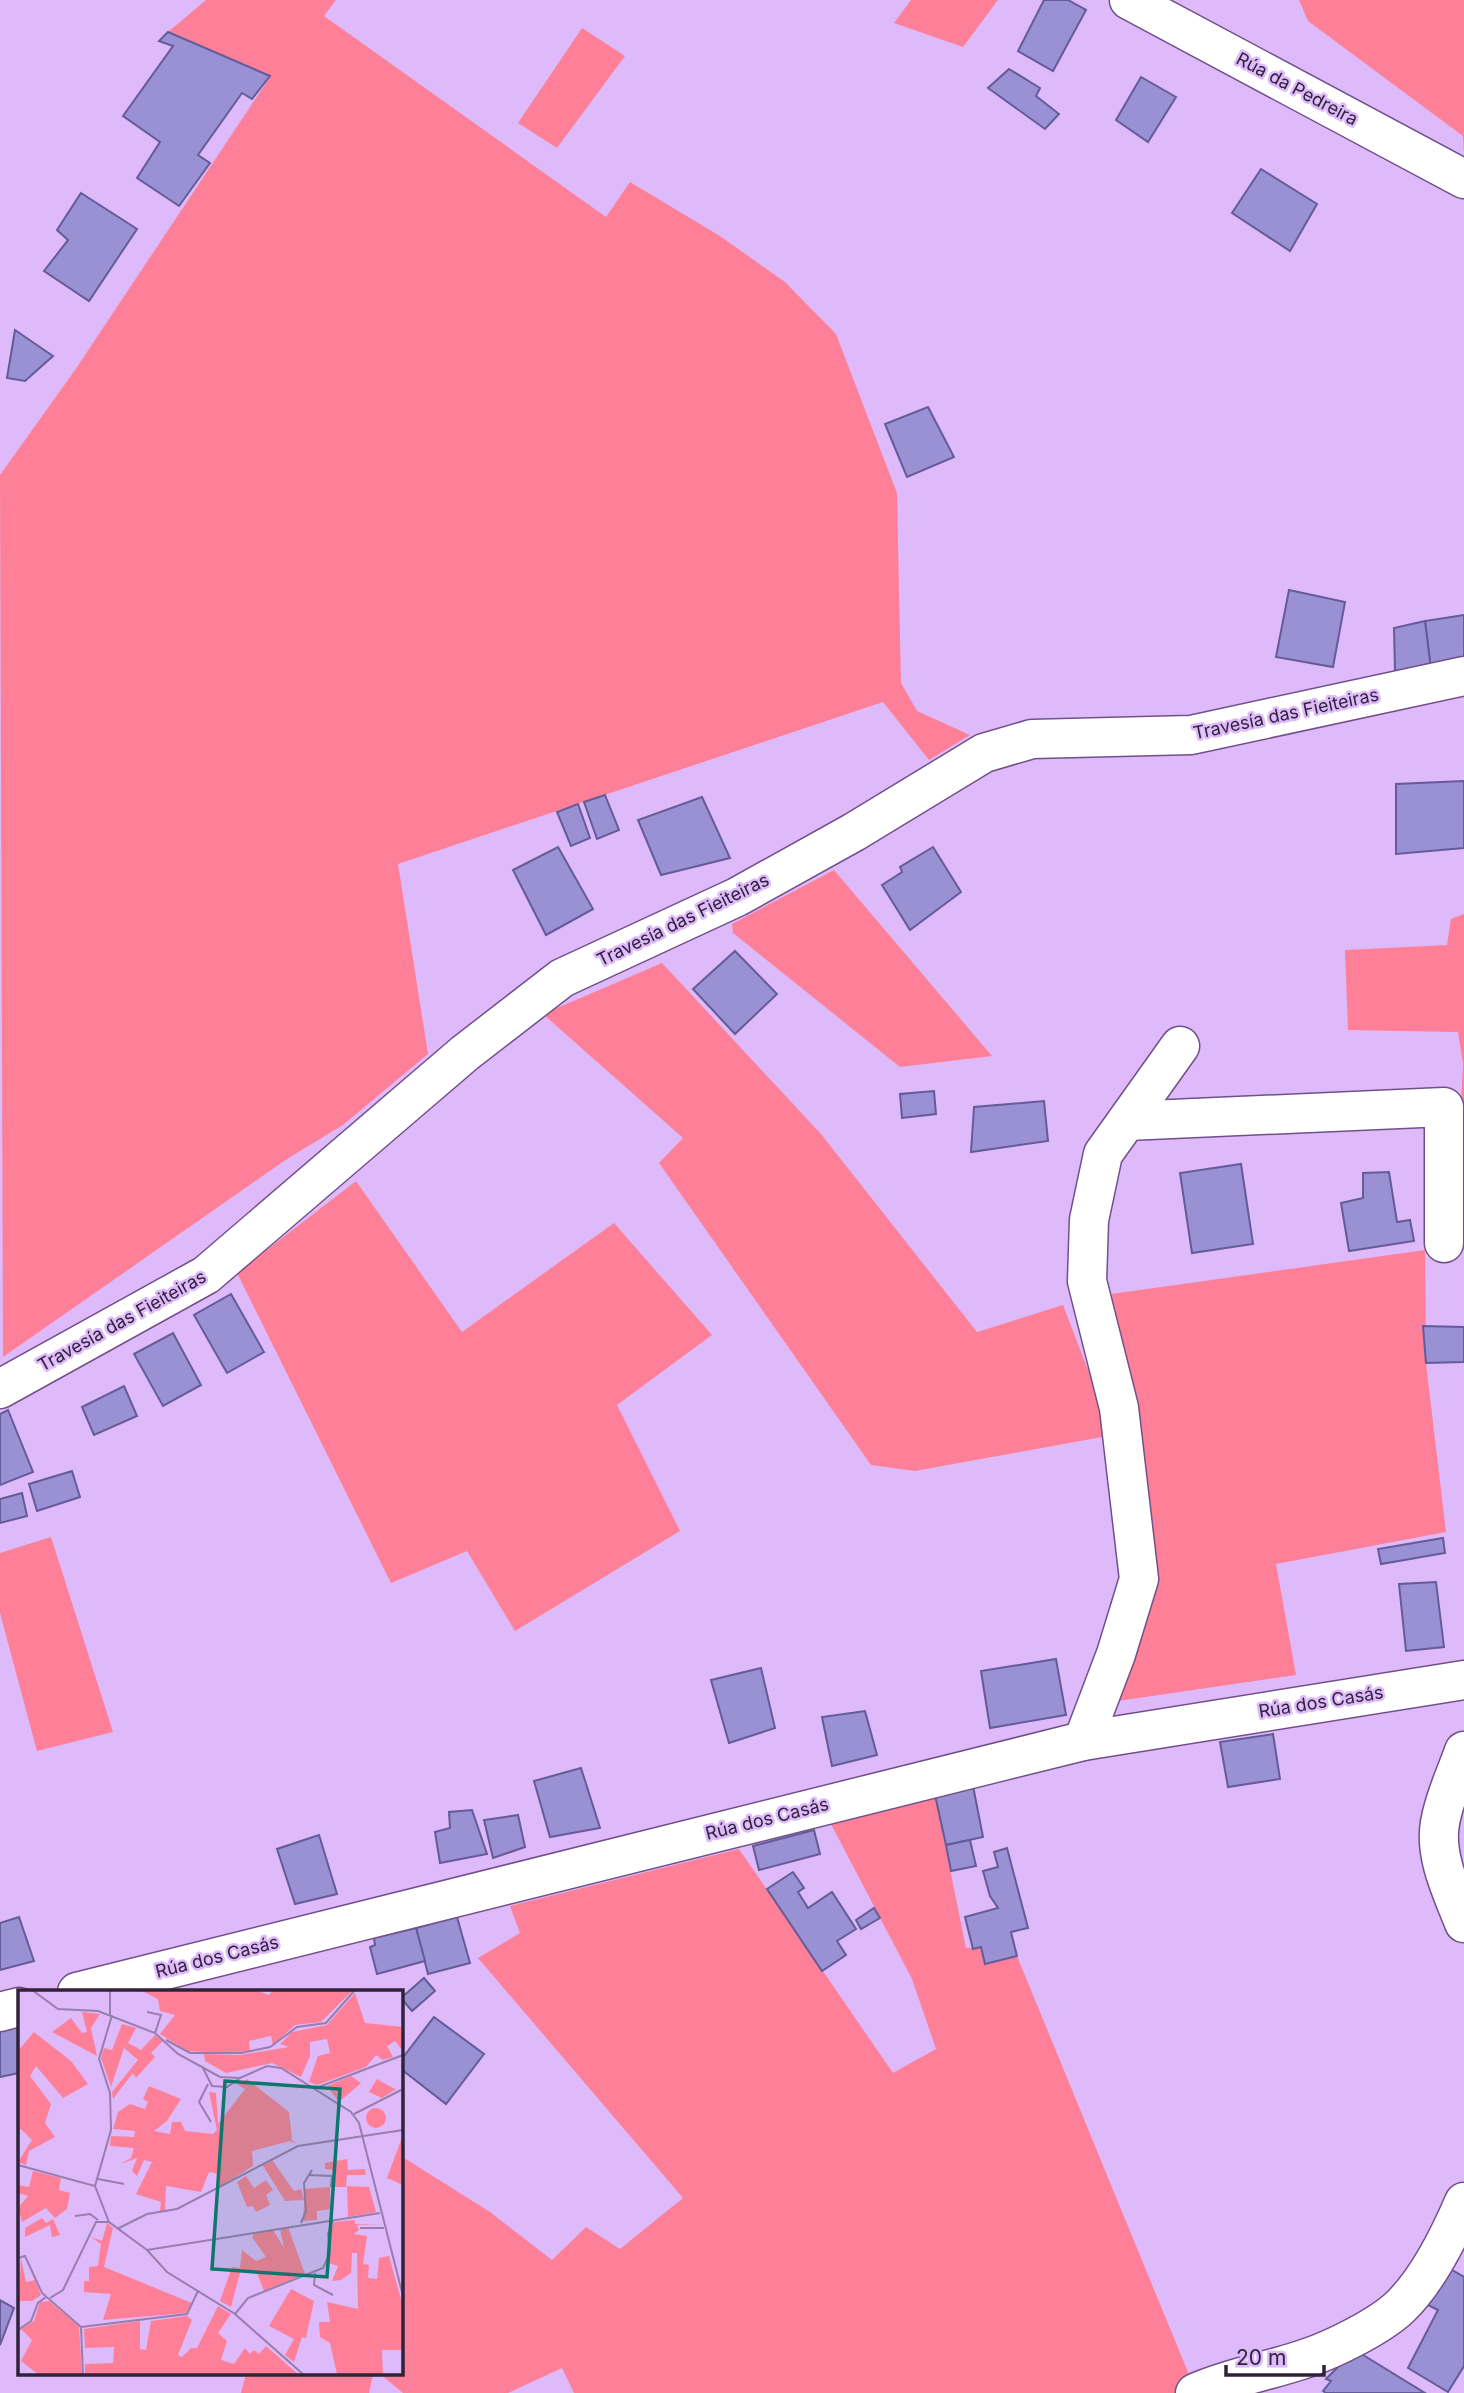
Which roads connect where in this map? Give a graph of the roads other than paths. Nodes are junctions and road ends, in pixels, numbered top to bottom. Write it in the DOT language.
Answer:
graph roads {
  1 [pos="1147,3"];
  2 [pos="1464,179"];
  3 [pos="1464,676"];
  4 [pos="1180,1046"];
  5 [pos="1127,1121"];
  6 [pos="1444,1243"];
  7 [pos="0,1389"];
  8 [pos="1464,1680"];
  9 [pos="1083,1741"];
  10 [pos="1464,1751"];
  11 [pos="1464,1923"];
  12 [pos="85,1990"];
  13 [pos="18,2007"];
  14 [pos="0,2012"];
  15 [pos="1464,2202"];
  16 [pos="1195,2393"];
  1 -- 2 [label="street, Rúa da Pedreira"];
  3 -- 7 [label="street, Travesía das Fieiteiras"];
  4 -- 5 [label="street"];
  5 -- 6 [label="street"];
  5 -- 9 [label="street"];
  8 -- 9 [label="street, Rúa dos Casás"];
  9 -- 12 [label="street, Rúa dos Casás"];
  10 -- 11 [label="street"];
  13 -- 14 [label="street"];
  15 -- 16 [label="street"];
}
